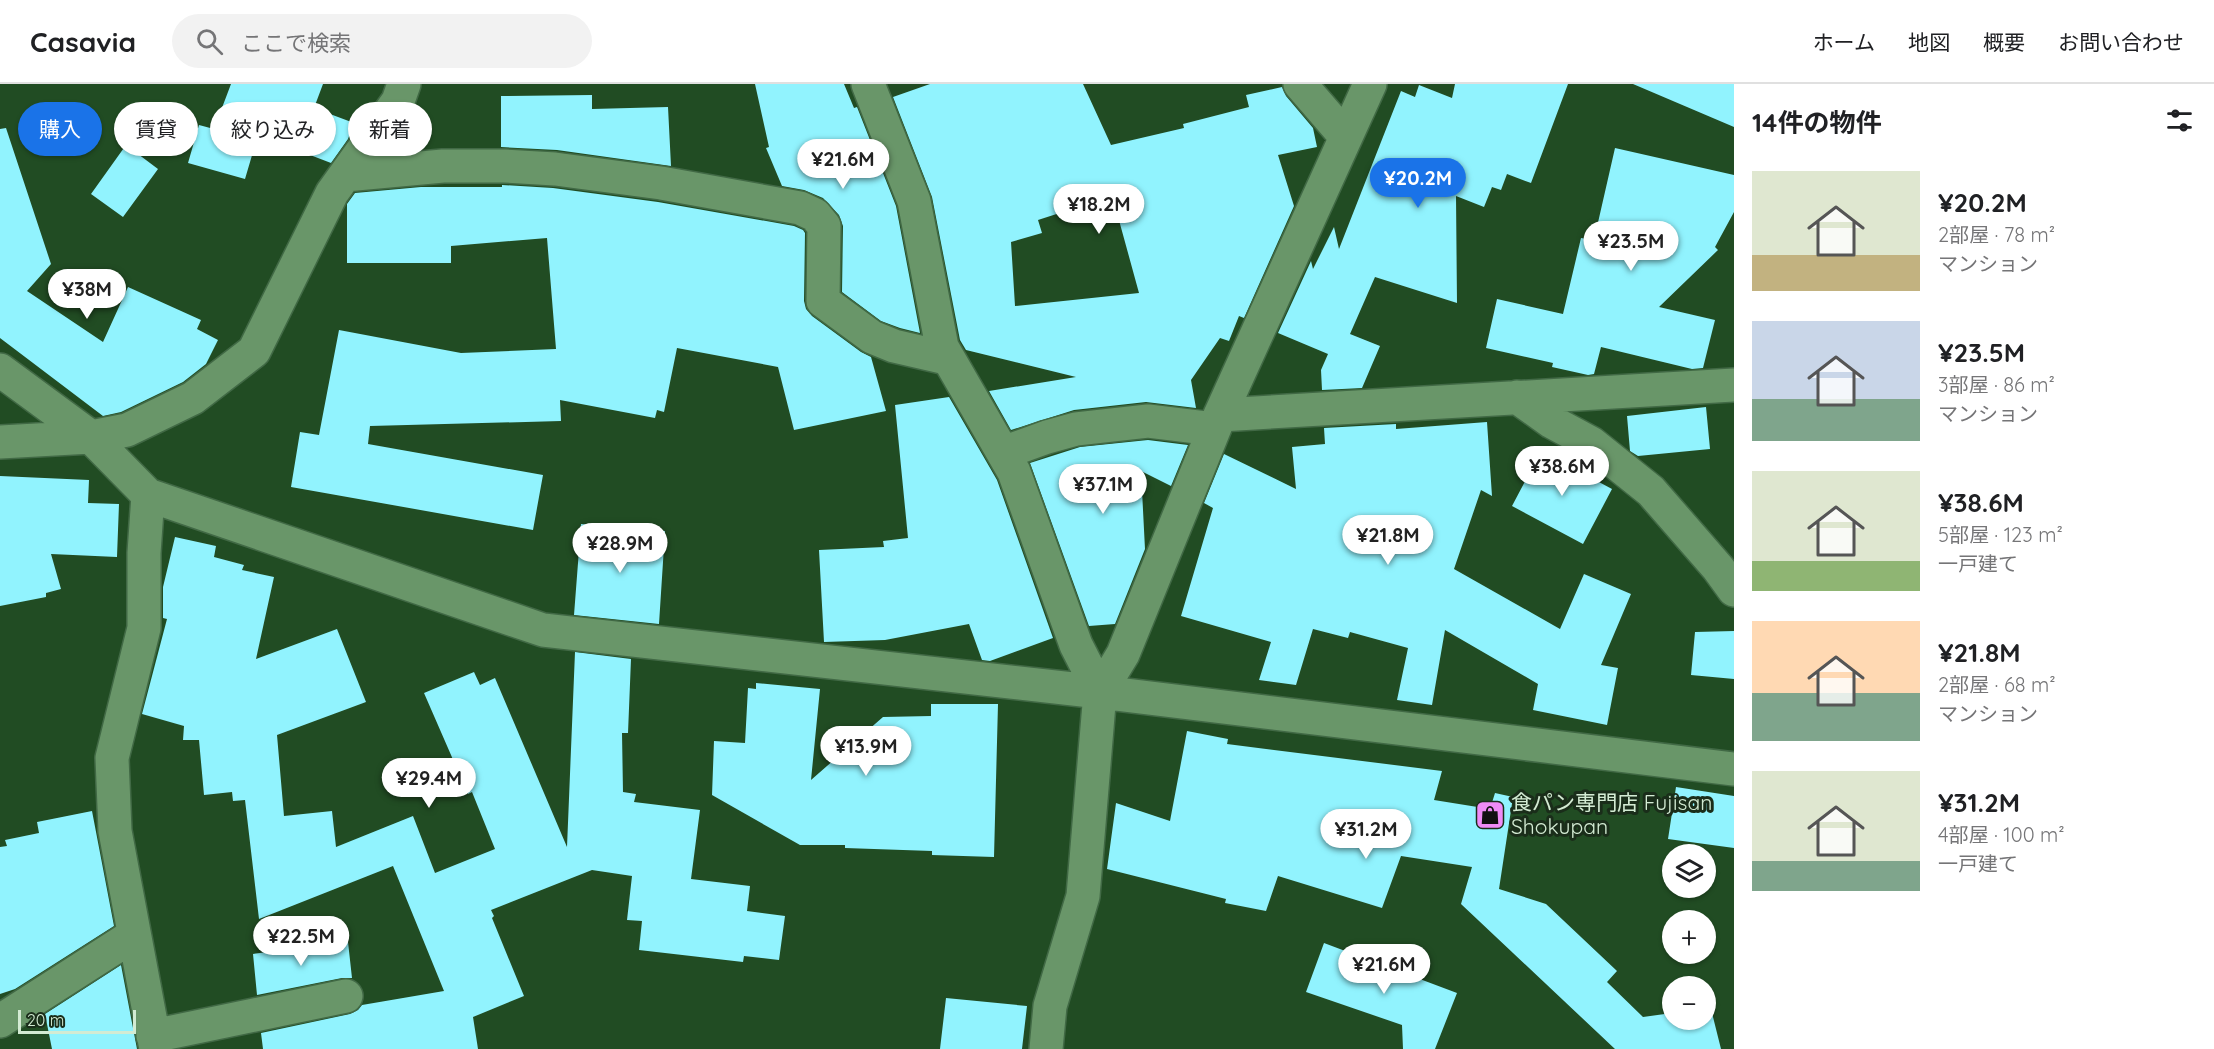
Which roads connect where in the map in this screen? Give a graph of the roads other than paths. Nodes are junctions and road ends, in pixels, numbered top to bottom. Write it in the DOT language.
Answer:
graph roads {
  1 [pos="404,84"];
  2 [pos="868,84"];
  3 [pos="1300,84"];
  4 [pos="1370,84"];
  5 [pos="1345,136"];
  6 [pos="345,175"];
  7 [pos="946,358"];
  8 [pos="0,370"];
  9 [pos="1734,385"];
  10 [pos="1517,398"];
  11 [pos="1217,422"];
  12 [pos="91,437"];
  13 [pos="0,442"];
  14 [pos="1003,453"];
  15 [pos="148,495"];
  16 [pos="1734,590"];
  17 [pos="1100,692"];
  18 [pos="1734,769"];
  19 [pos="134,935"];
  20 [pos="346,996"];
  21 [pos="0,1021"];
  22 [pos="155,1042"];
  23 [pos="1047,1049"];
  1 -- 6 [label="street"];
  2 -- 7 [label="street"];
  3 -- 5 [label="street"];
  4 -- 5 [label="street"];
  5 -- 11 [label="street"];
  6 -- 7 [label="street"];
  6 -- 12 [label="street"];
  7 -- 14 [label="street"];
  8 -- 12 [label="street"];
  9 -- 10 [label="street"];
  10 -- 11 [label="street"];
  10 -- 16 [label="street"];
  11 -- 14 [label="street"];
  11 -- 17 [label="street"];
  12 -- 13 [label="street"];
  12 -- 15 [label="street"];
  14 -- 17 [label="street"];
  15 -- 17 [label="street"];
  15 -- 19 [label="street"];
  17 -- 18 [label="street"];
  17 -- 23 [label="street"];
  19 -- 21 [label="street"];
  19 -- 22 [label="street"];
  20 -- 22 [label="street"];
}
